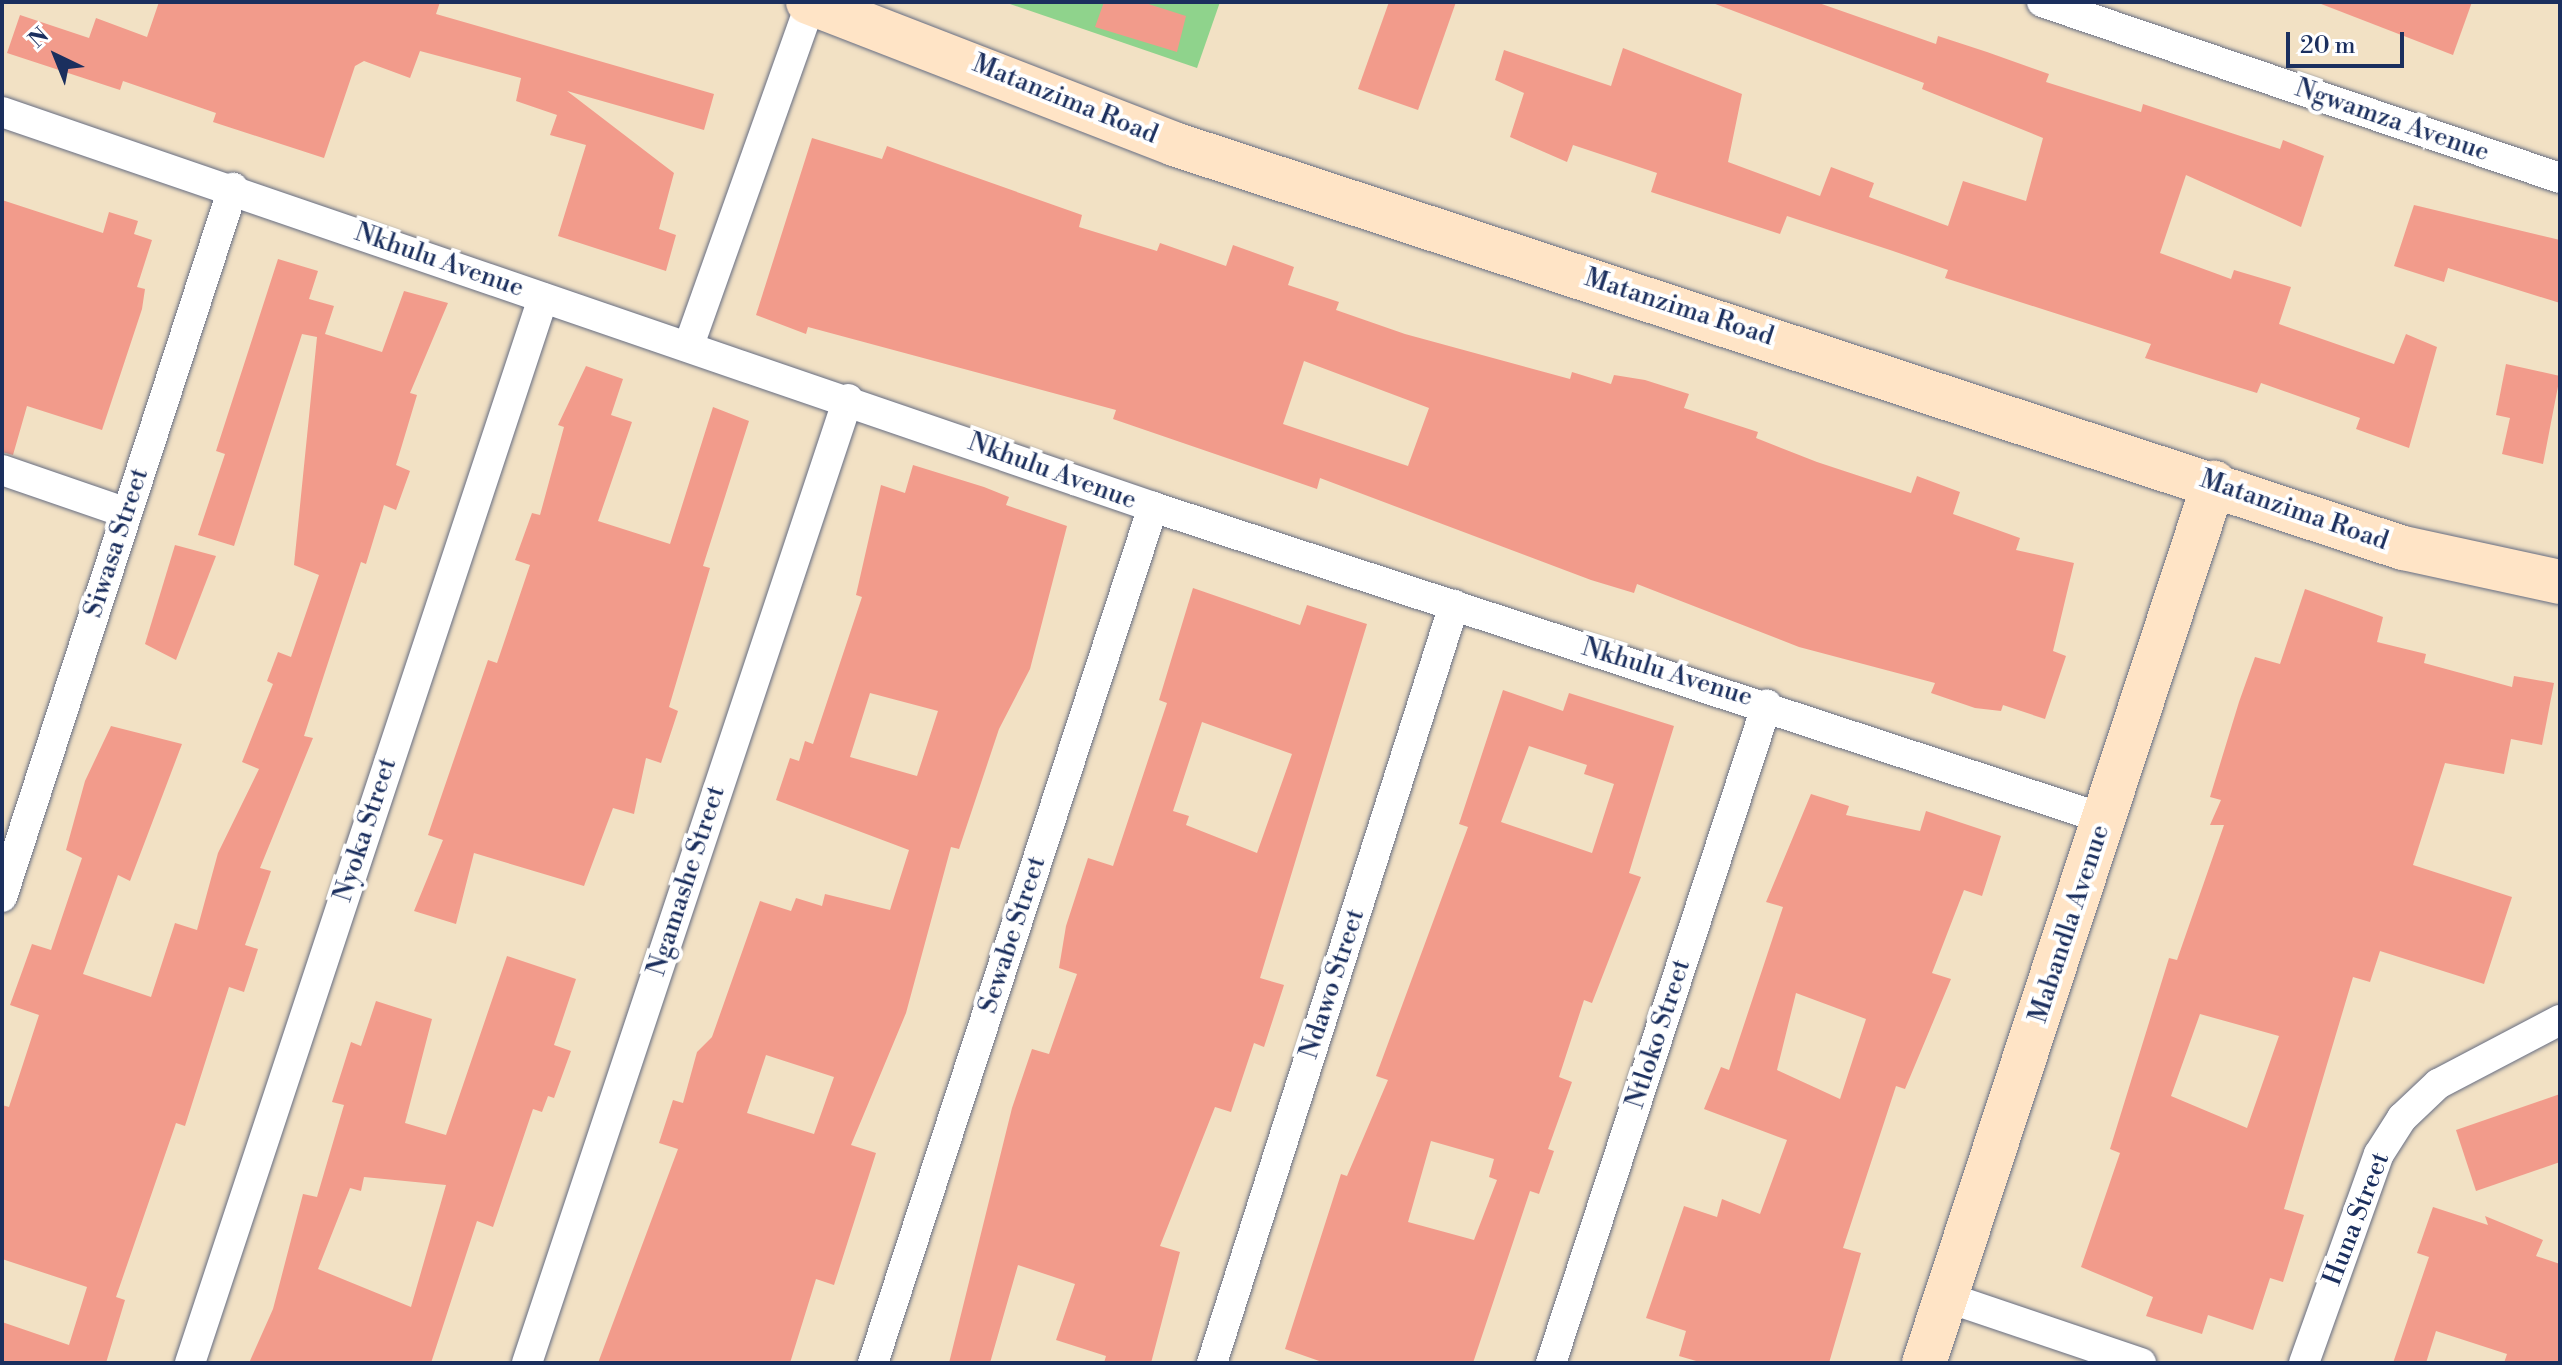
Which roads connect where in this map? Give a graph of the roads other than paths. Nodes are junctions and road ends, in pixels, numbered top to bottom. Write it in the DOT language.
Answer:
graph roads {
  1 [pos="2042,2"];
  2 [pos="810,3"];
  3 [pos="2,112"];
  4 [pos="2560,178"];
  5 [pos="233,188"];
  6 [pos="543,298"];
  7 [pos="689,345"];
  8 [pos="848,399"];
  9 [pos="2,470"];
  10 [pos="2214,483"];
  11 [pos="1153,507"];
  12 [pos="127,513"];
  13 [pos="2560,582"];
  14 [pos="1454,605"];
  15 [pos="1767,704"];
  16 [pos="16,812"];
  17 [pos="2105,819"];
  18 [pos="2,897"];
  19 [pos="2560,1020"];
  20 [pos="1946,1297"];
  21 [pos="190,1363"];
  22 [pos="527,1363"];
  23 [pos="873,1363"];
  24 [pos="1212,1363"];
  25 [pos="1551,1363"];
  26 [pos="1924,1363"];
  27 [pos="2141,1363"];
  28 [pos="2304,1363"];
  1 -- 4 [label="street, Ngwamza Avenue"];
  2 -- 7 [label="street"];
  2 -- 10 [label="street, Matanzima Road"];
  3 -- 5 [label="street, Nkhulu Avenue"];
  5 -- 6 [label="street, Nkhulu Avenue"];
  5 -- 12 [label="street, Siwasa Street"];
  6 -- 7 [label="street, Nkhulu Avenue"];
  6 -- 21 [label="street, Nyoka Street"];
  7 -- 8 [label="street, Nkhulu Avenue"];
  8 -- 11 [label="street, Nkhulu Avenue"];
  8 -- 22 [label="street, Ngamashe Street"];
  9 -- 12 [label="street"];
  10 -- 13 [label="street, Matanzima Road"];
  10 -- 17 [label="street, Mabandla Avenue"];
  11 -- 14 [label="street, Nkhulu Avenue"];
  11 -- 23 [label="street, Sewabe Street"];
  12 -- 16 [label="street, Siwasa Street"];
  14 -- 15 [label="street, Nkhulu Avenue"];
  14 -- 24 [label="street, Ndawo Street"];
  15 -- 17 [label="street, Nkhulu Avenue"];
  15 -- 25 [label="street, Ntloko Street"];
  16 -- 18 [label="street, Siwasa Street"];
  17 -- 20 [label="street, Mabandla Avenue"];
  19 -- 28 [label="street, Huna Street"];
  20 -- 26 [label="street, Mabandla Avenue"];
  20 -- 27 [label="street"];
}
